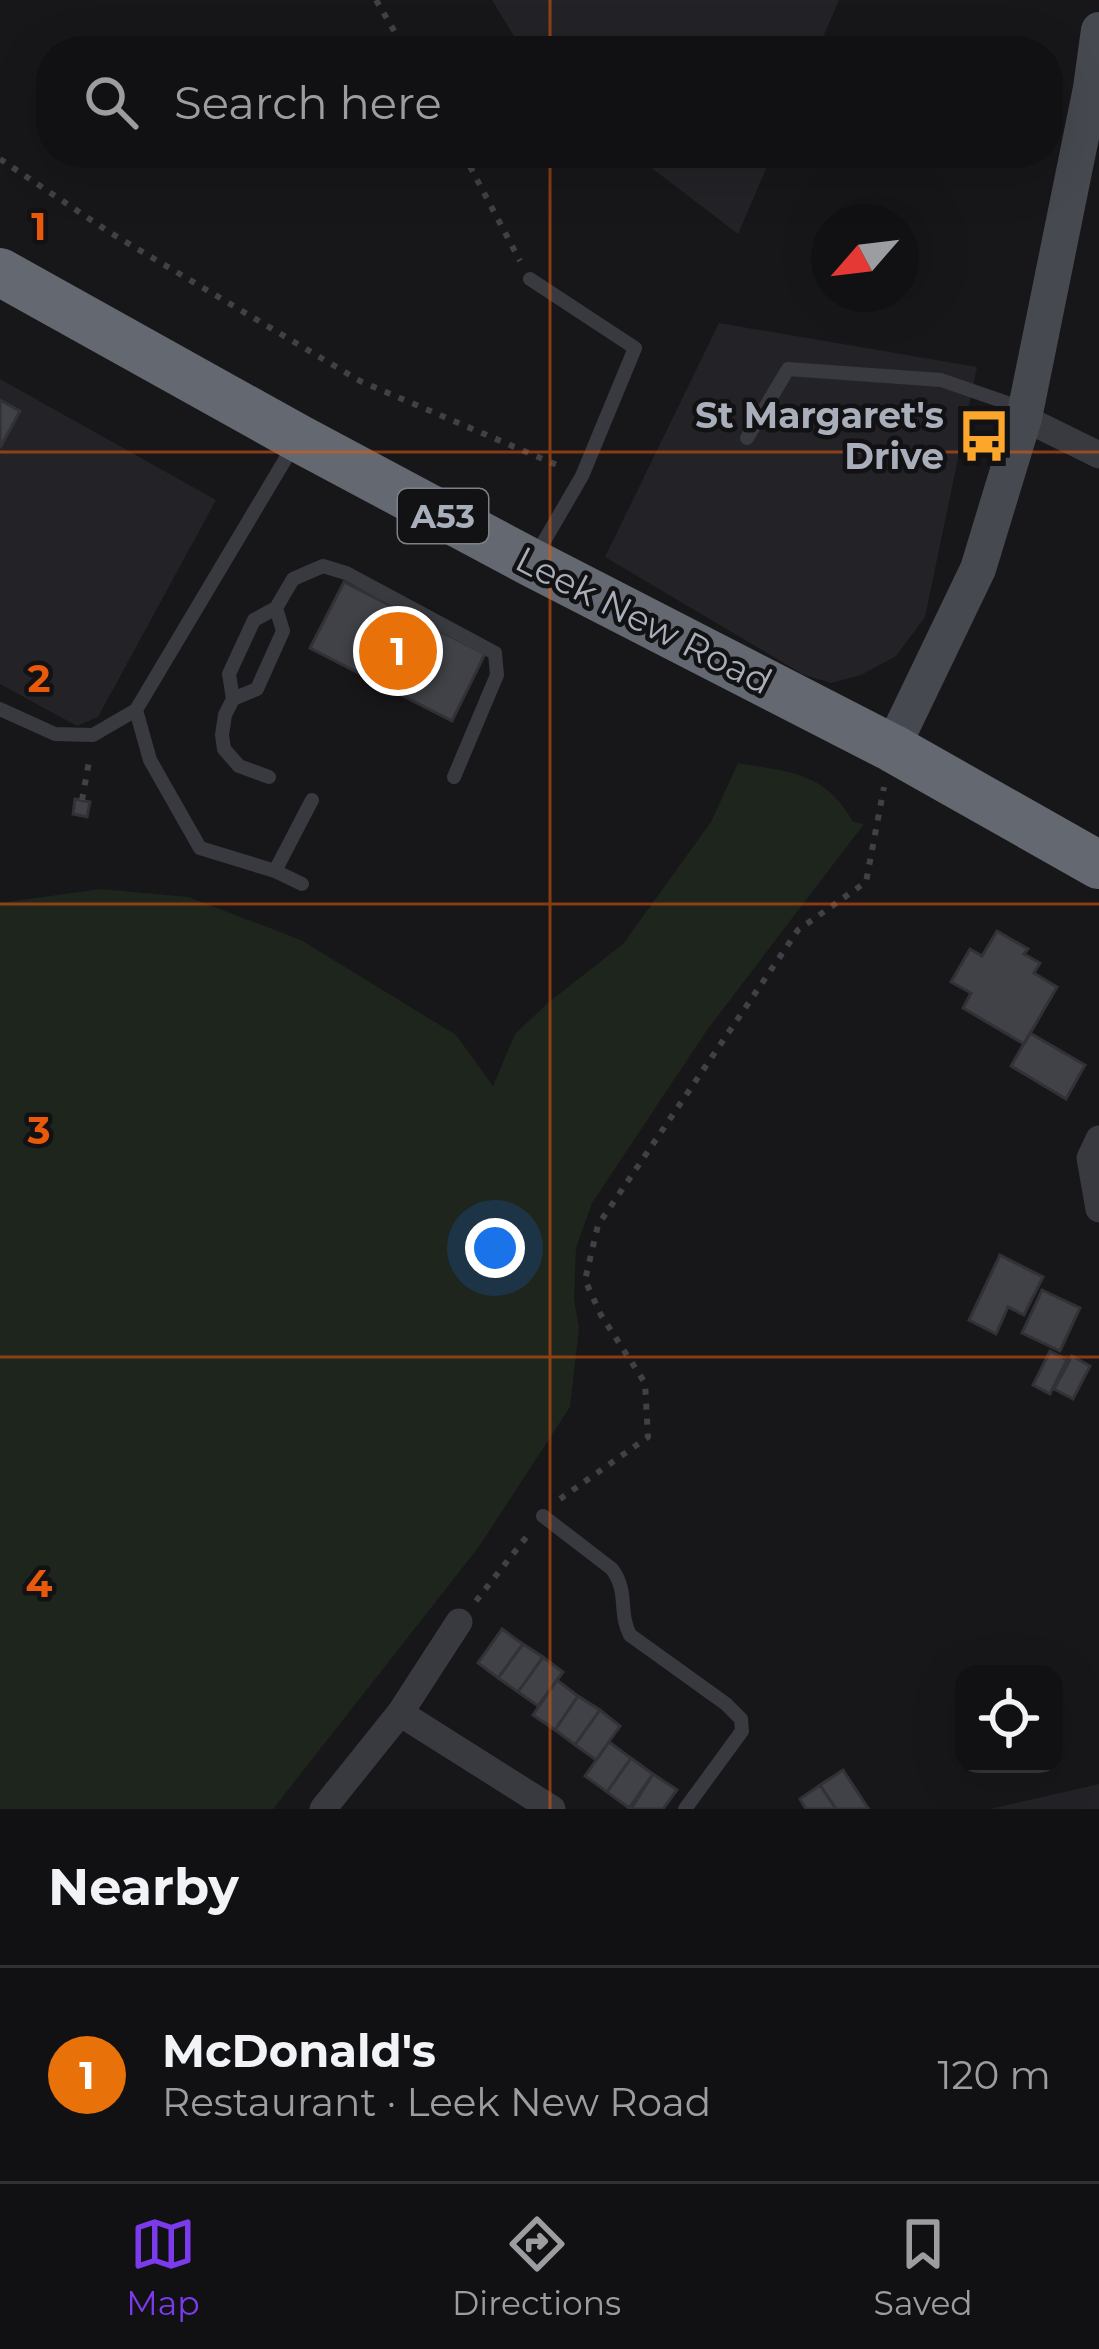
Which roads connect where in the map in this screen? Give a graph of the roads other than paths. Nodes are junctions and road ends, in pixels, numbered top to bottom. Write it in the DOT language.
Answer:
graph roads {
  1 [pos="1099,30"];
  2 [pos="0,272"];
  3 [pos="530,279"];
  4 [pos="1024,413"];
  5 [pos="298,438"];
  6 [pos="747,438"];
  7 [pos="1099,454"];
  8 [pos="532,563"];
  9 [pos="276,608"];
  10 [pos="233,699"];
  11 [pos="0,710"];
  12 [pos="136,710"];
  13 [pos="892,748"];
  14 [pos="269,777"];
  15 [pos="454,777"];
  16 [pos="312,800"];
  17 [pos="1099,865"];
  18 [pos="275,871"];
  19 [pos="302,884"];
  20 [pos="1099,1139"];
  21 [pos="1099,1209"];
  22 [pos="543,1516"];
  23 [pos="459,1622"];
  24 [pos="400,1713"];
  25 [pos="323,1809"];
  26 [pos="552,1809"];
  27 [pos="686,1809"];
  1 -- 4 [label="street"];
  2 -- 5 [label="highway, Leek New Road / A53"];
  3 -- 8 [label="lane"];
  4 -- 6 [label="lane"];
  4 -- 7 [label="street"];
  4 -- 13 [label="street"];
  5 -- 8 [label="highway, Leek New Road / A53"];
  5 -- 12 [label="lane"];
  8 -- 13 [label="highway, Leek New Road / A53"];
  9 -- 10 [label="lane"];
  9 -- 10 [label="lane"];
  9 -- 15 [label="lane"];
  10 -- 14 [label="lane"];
  11 -- 12 [label="lane"];
  12 -- 18 [label="lane"];
  13 -- 17 [label="highway, Leek New Road / A53"];
  16 -- 18 [label="lane"];
  18 -- 19 [label="lane"];
  20 -- 21 [label="street"];
  22 -- 27 [label="lane"];
  23 -- 24 [label="street"];
  24 -- 25 [label="street"];
  24 -- 26 [label="street"];
}
